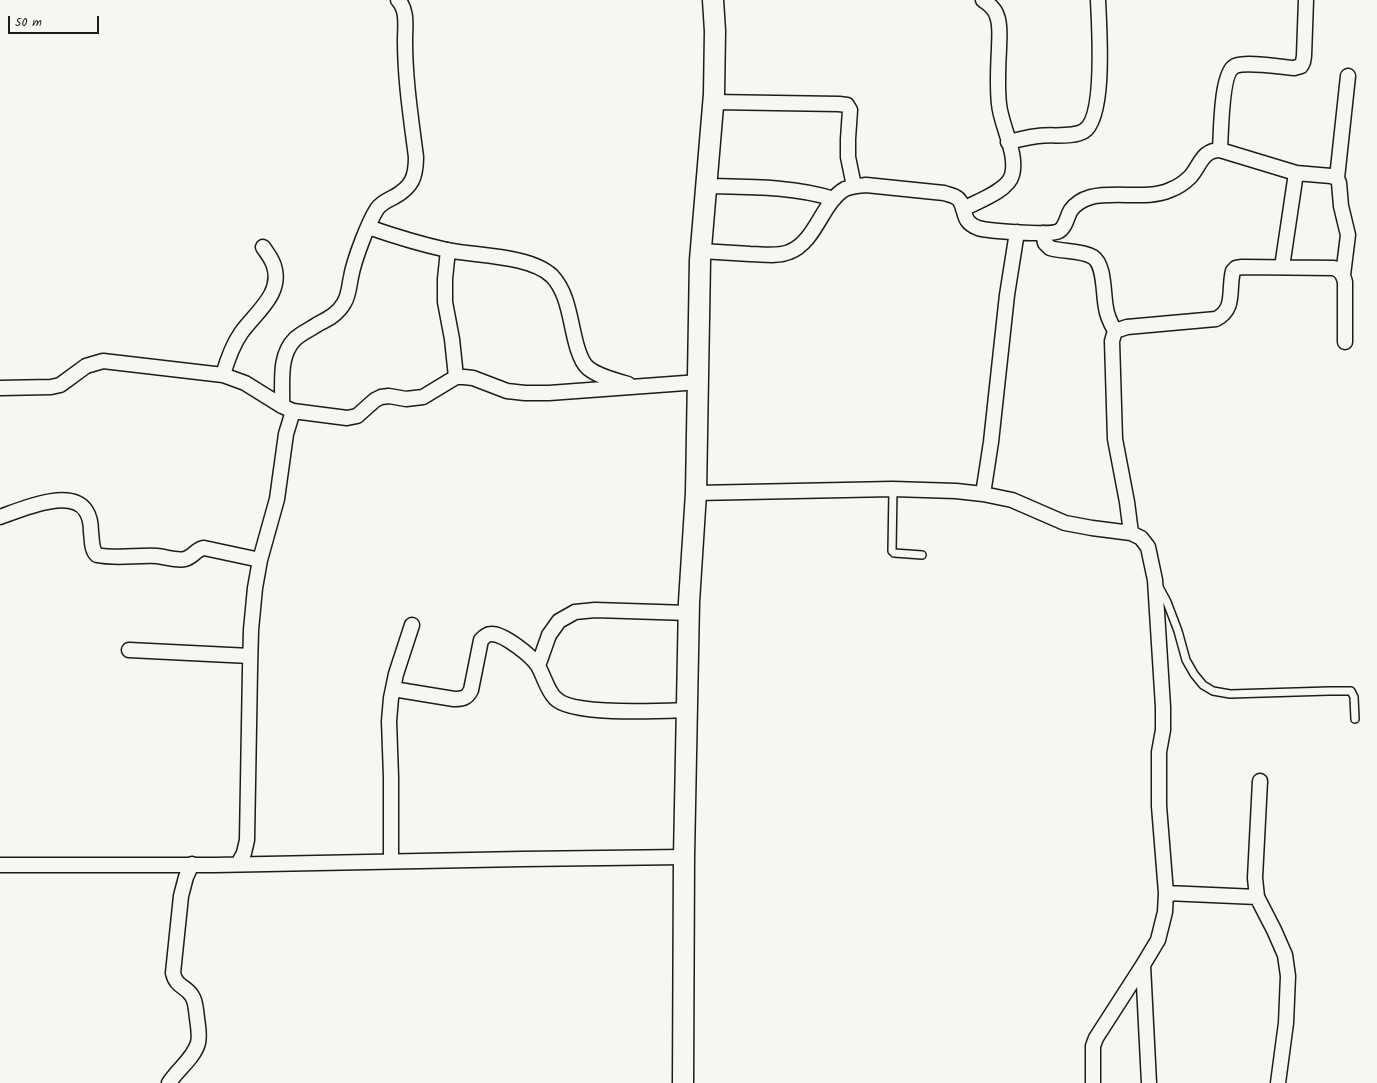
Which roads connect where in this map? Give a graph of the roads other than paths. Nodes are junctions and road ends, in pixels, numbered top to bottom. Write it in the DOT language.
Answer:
graph roads {
  1 [pos="398,0"];
  2 [pos="983,0"];
  3 [pos="1098,0"];
  4 [pos="1306,0"];
  5 [pos="713,1"];
  6 [pos="1348,76"];
  7 [pos="713,102"];
  8 [pos="1008,142"];
  9 [pos="1220,150"];
  10 [pos="1296,173"];
  11 [pos="1337,178"];
  12 [pos="706,186"];
  13 [pos="854,186"];
  14 [pos="834,198"];
  15 [pos="963,209"];
  16 [pos="368,227"];
  17 [pos="1017,232"];
  18 [pos="1043,233"];
  19 [pos="264,247"];
  20 [pos="448,250"];
  21 [pos="701,251"];
  22 [pos="1282,266"];
  23 [pos="1343,275"];
  24 [pos="1115,331"];
  25 [pos="1346,342"];
  26 [pos="222,376"];
  27 [pos="456,377"];
  28 [pos="699,382"];
  29 [pos="636,387"];
  30 [pos="0,388"];
  31 [pos="288,408"];
  32 [pos="893,489"];
  33 [pos="696,493"];
  34 [pos="983,494"];
  35 [pos="0,517"];
  36 [pos="1131,533"];
  37 [pos="922,555"];
  38 [pos="260,560"];
  39 [pos="1155,580"];
  40 [pos="689,613"];
  41 [pos="412,624"];
  42 [pos="129,650"];
  43 [pos="250,656"];
  44 [pos="538,666"];
  45 [pos="393,689"];
  46 [pos="687,710"];
  47 [pos="1355,719"];
  48 [pos="1260,781"];
  49 [pos="684,857"];
  50 [pos="391,861"];
  51 [pos="192,864"];
  52 [pos="238,864"];
  53 [pos="0,865"];
  54 [pos="1166,893"];
  55 [pos="1257,897"];
  56 [pos="1143,965"];
  57 [pos="169,1083"];
  58 [pos="683,1083"];
  59 [pos="1093,1083"];
  60 [pos="1149,1083"];
  61 [pos="1278,1083"];
  1 -- 16 [label="street"];
  2 -- 8 [label="street"];
  3 -- 8 [label="street"];
  4 -- 9 [label="street"];
  5 -- 7 [label="street"];
  6 -- 11 [label="street"];
  7 -- 12 [label="street"];
  7 -- 13 [label="street"];
  8 -- 15 [label="street"];
  9 -- 10 [label="street"];
  9 -- 18 [label="street"];
  10 -- 11 [label="street"];
  10 -- 22 [label="street"];
  11 -- 23 [label="street"];
  12 -- 14 [label="street"];
  12 -- 21 [label="street"];
  13 -- 14 [label="street"];
  13 -- 15 [label="street"];
  14 -- 21 [label="street"];
  15 -- 17 [label="street"];
  16 -- 20 [label="street"];
  16 -- 31 [label="street"];
  17 -- 18 [label="street"];
  17 -- 34 [label="street"];
  18 -- 24 [label="street"];
  19 -- 26 [label="street"];
  20 -- 27 [label="street"];
  20 -- 29 [label="street"];
  21 -- 28 [label="street"];
  22 -- 23 [label="street"];
  22 -- 24 [label="street"];
  23 -- 25 [label="street"];
  24 -- 36 [label="street"];
  26 -- 30 [label="street"];
  26 -- 31 [label="street"];
  27 -- 29 [label="street"];
  27 -- 31 [label="street"];
  28 -- 29 [label="street"];
  28 -- 33 [label="street"];
  31 -- 38 [label="street"];
  32 -- 33 [label="street"];
  32 -- 34 [label="street"];
  32 -- 37 [label="lane"];
  33 -- 40 [label="street"];
  34 -- 36 [label="street"];
  35 -- 38 [label="street"];
  36 -- 39 [label="street"];
  38 -- 43 [label="street"];
  39 -- 47 [label="lane"];
  39 -- 54 [label="street"];
  40 -- 44 [label="street"];
  40 -- 46 [label="street"];
  41 -- 45 [label="street"];
  42 -- 43 [label="street"];
  43 -- 52 [label="street"];
  44 -- 45 [label="street"];
  44 -- 46 [label="street"];
  45 -- 50 [label="street"];
  46 -- 49 [label="street"];
  48 -- 55 [label="street"];
  49 -- 50 [label="street"];
  49 -- 58 [label="street"];
  50 -- 52 [label="street"];
  51 -- 52 [label="street"];
  51 -- 53 [label="street"];
  51 -- 57 [label="street"];
  54 -- 55 [label="street"];
  54 -- 56 [label="street"];
  55 -- 61 [label="street"];
  56 -- 59 [label="street"];
  56 -- 60 [label="street"];
}
